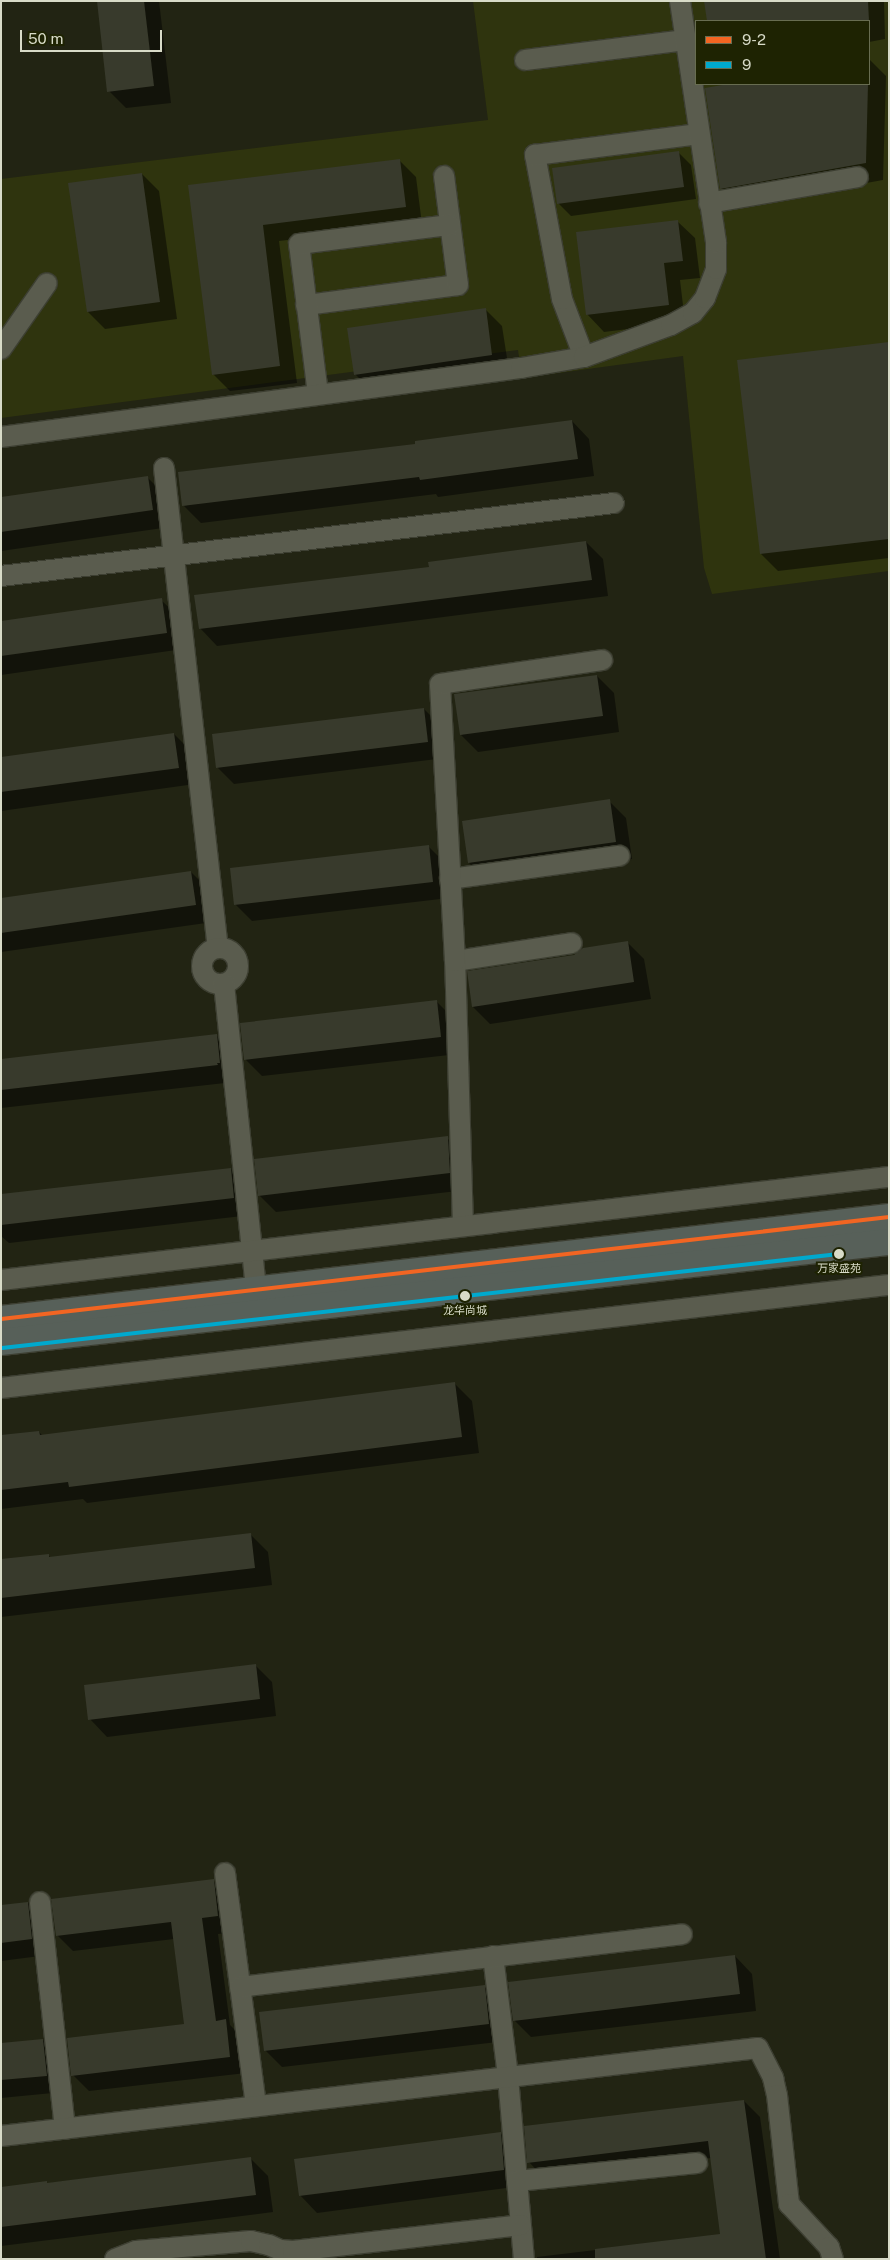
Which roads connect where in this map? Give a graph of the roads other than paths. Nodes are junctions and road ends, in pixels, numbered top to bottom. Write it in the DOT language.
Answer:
graph roads {
  1 [pos="680,1"];
  2 [pos="686,40"];
  3 [pos="525,60"];
  4 [pos="693,69"];
  5 [pos="699,134"];
  6 [pos="444,176"];
  7 [pos="858,177"];
  8 [pos="709,203"];
  9 [pos="450,225"];
  10 [pos="47,283"];
  11 [pos="306,305"];
  12 [pos="1,349"];
  13 [pos="584,357"];
  14 [pos="318,394"];
  15 [pos="1,437"];
  16 [pos="164,468"];
  17 [pos="614,503"];
  18 [pos="174,555"];
  19 [pos="1,576"];
  20 [pos="602,660"];
  21 [pos="619,856"];
  22 [pos="450,879"];
  23 [pos="572,943"];
  24 [pos="454,961"];
  25 [pos="889,1177"];
  26 [pos="889,1217"];
  27 [pos="463,1226"];
  28 [pos="889,1242"];
  29 [pos="252,1251"];
  30 [pos="1,1280"];
  31 [pos="889,1285"];
  32 [pos="256,1290"];
  33 [pos="1,1319"];
  34 [pos="1,1342"];
  35 [pos="1,1388"];
  36 [pos="225,1873"];
  37 [pos="40,1902"];
  38 [pos="682,1934"];
  39 [pos="493,1956"];
  40 [pos="240,1986"];
  41 [pos="508,2077"];
  42 [pos="256,2106"];
  43 [pos="65,2129"];
  44 [pos="1,2136"];
  45 [pos="697,2163"];
  46 [pos="517,2181"];
  47 [pos="521,2226"];
  48 [pos="115,2259"];
  49 [pos="524,2259"];
  50 [pos="833,2259"];
  1 -- 2 [label="street"];
  2 -- 3 [label="street"];
  2 -- 4 [label="street"];
  4 -- 5 [label="street"];
  5 -- 8 [label="street"];
  5 -- 13 [label="street"];
  6 -- 9 [label="street"];
  7 -- 8 [label="street"];
  8 -- 13 [label="street"];
  9 -- 11 [label="street"];
  9 -- 11 [label="street"];
  10 -- 12 [label="street"];
  11 -- 14 [label="street"];
  13 -- 14 [label="street"];
  14 -- 15 [label="street"];
  16 -- 18 [label="street"];
  17 -- 18 [label="street"];
  18 -- 19 [label="street"];
  18 -- 29 [label="street"];
  20 -- 22 [label="street"];
  21 -- 22 [label="street"];
  22 -- 24 [label="street"];
  23 -- 24 [label="street"];
  24 -- 27 [label="street"];
  25 -- 27 [label="street"];
  26 -- 32 [label="main road"];
  27 -- 29 [label="street"];
  28 -- 34 [label="main road"];
  29 -- 30 [label="street"];
  29 -- 32 [label="street"];
  31 -- 35 [label="street"];
  32 -- 33 [label="main road"];
  36 -- 40 [label="street"];
  37 -- 43 [label="street"];
  38 -- 39 [label="street"];
  39 -- 40 [label="street"];
  39 -- 41 [label="street"];
  40 -- 42 [label="street"];
  41 -- 42 [label="street"];
  41 -- 46 [label="street"];
  41 -- 50 [label="street"];
  42 -- 43 [label="street"];
  43 -- 44 [label="street"];
  45 -- 46 [label="street"];
  46 -- 47 [label="street"];
  47 -- 48 [label="street"];
  47 -- 49 [label="street"];
}
